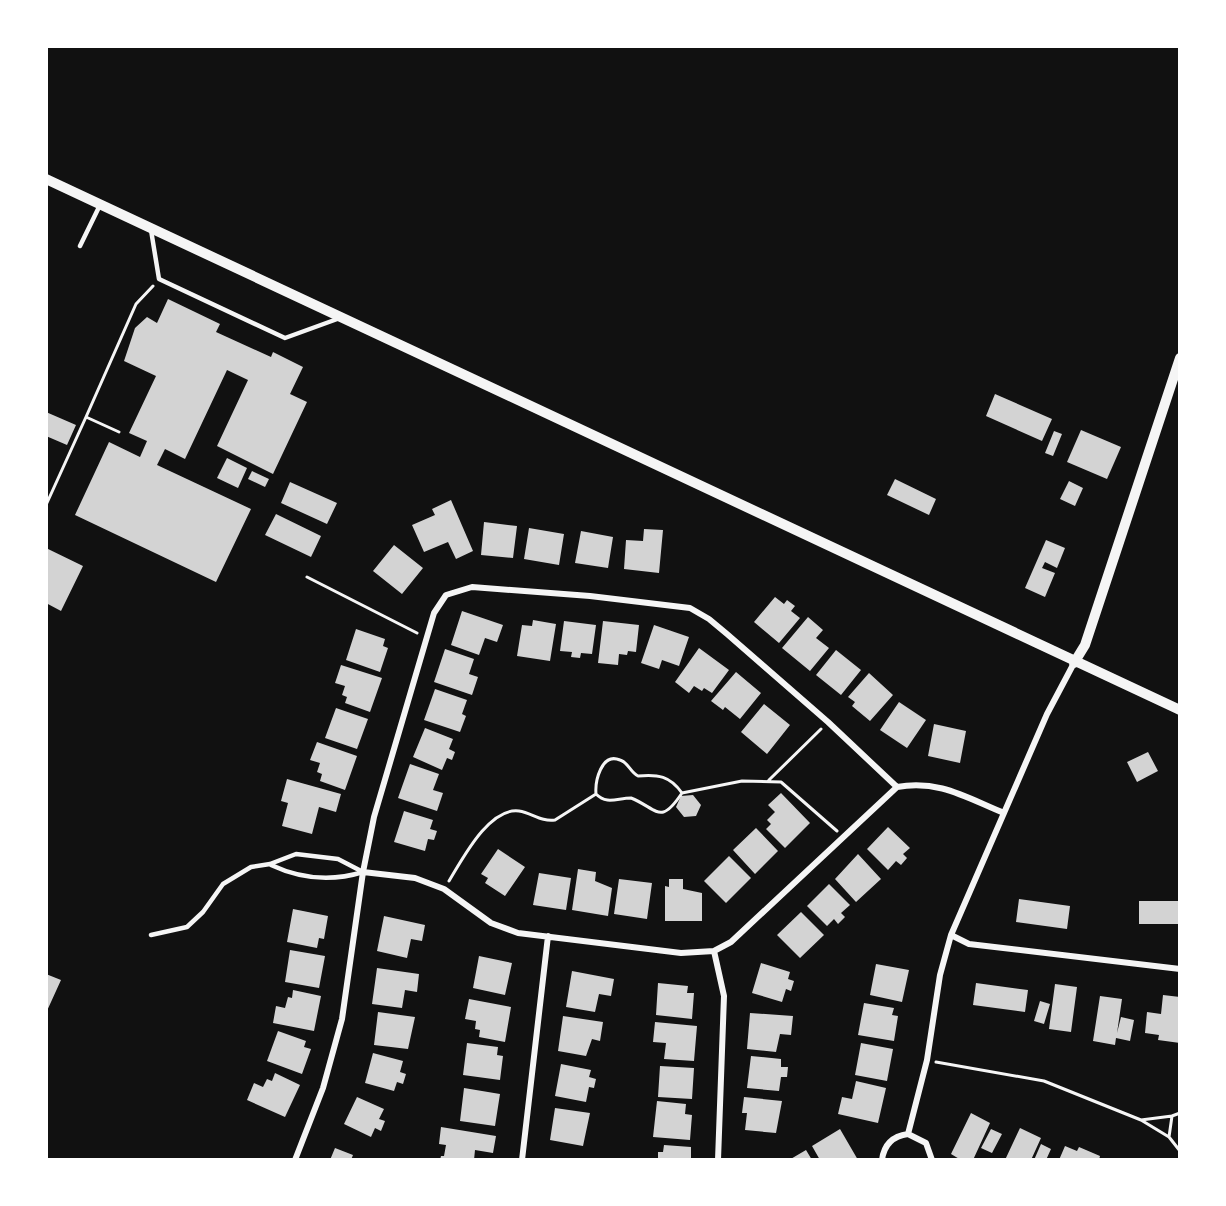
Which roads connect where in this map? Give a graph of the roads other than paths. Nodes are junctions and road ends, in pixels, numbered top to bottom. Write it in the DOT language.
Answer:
graph roads {
  1 [pos="46,179"];
  2 [pos="100,205"];
  3 [pos="150,230"];
  4 [pos="80,246"];
  5 [pos="340,318"];
  6 [pos="1179,358"];
  7 [pos="1078,665"];
  8 [pos="1179,711"];
  9 [pos="897,787"];
  10 [pos="1004,813"];
  11 [pos="270,864"];
  12 [pos="363,872"];
  13 [pos="151,935"];
  14 [pos="951,935"];
  15 [pos="548,936"];
  16 [pos="714,951"];
  17 [pos="1179,969"];
  18 [pos="908,1134"];
  19 [pos="295,1160"];
  20 [pos="522,1160"];
  21 [pos="718,1160"];
  22 [pos="882,1160"];
  23 [pos="932,1160"];
  1 -- 2 [label="street"];
  2 -- 3 [label="street"];
  2 -- 4 [label="lane"];
  3 -- 5 [label="street"];
  3 -- 5 [label="lane"];
  5 -- 7 [label="street"];
  6 -- 7 [label="street"];
  7 -- 8 [label="street"];
  7 -- 10 [label="street"];
  9 -- 10 [label="street"];
  9 -- 12 [label="street"];
  9 -- 16 [label="street"];
  10 -- 14 [label="street"];
  11 -- 12 [label="lane"];
  11 -- 12 [label="lane"];
  11 -- 13 [label="lane"];
  12 -- 15 [label="street"];
  12 -- 19 [label="street"];
  14 -- 17 [label="street"];
  14 -- 18 [label="street"];
  15 -- 16 [label="street"];
  15 -- 20 [label="street"];
  16 -- 21 [label="street"];
  18 -- 22 [label="street"];
  18 -- 23 [label="street"];
}
